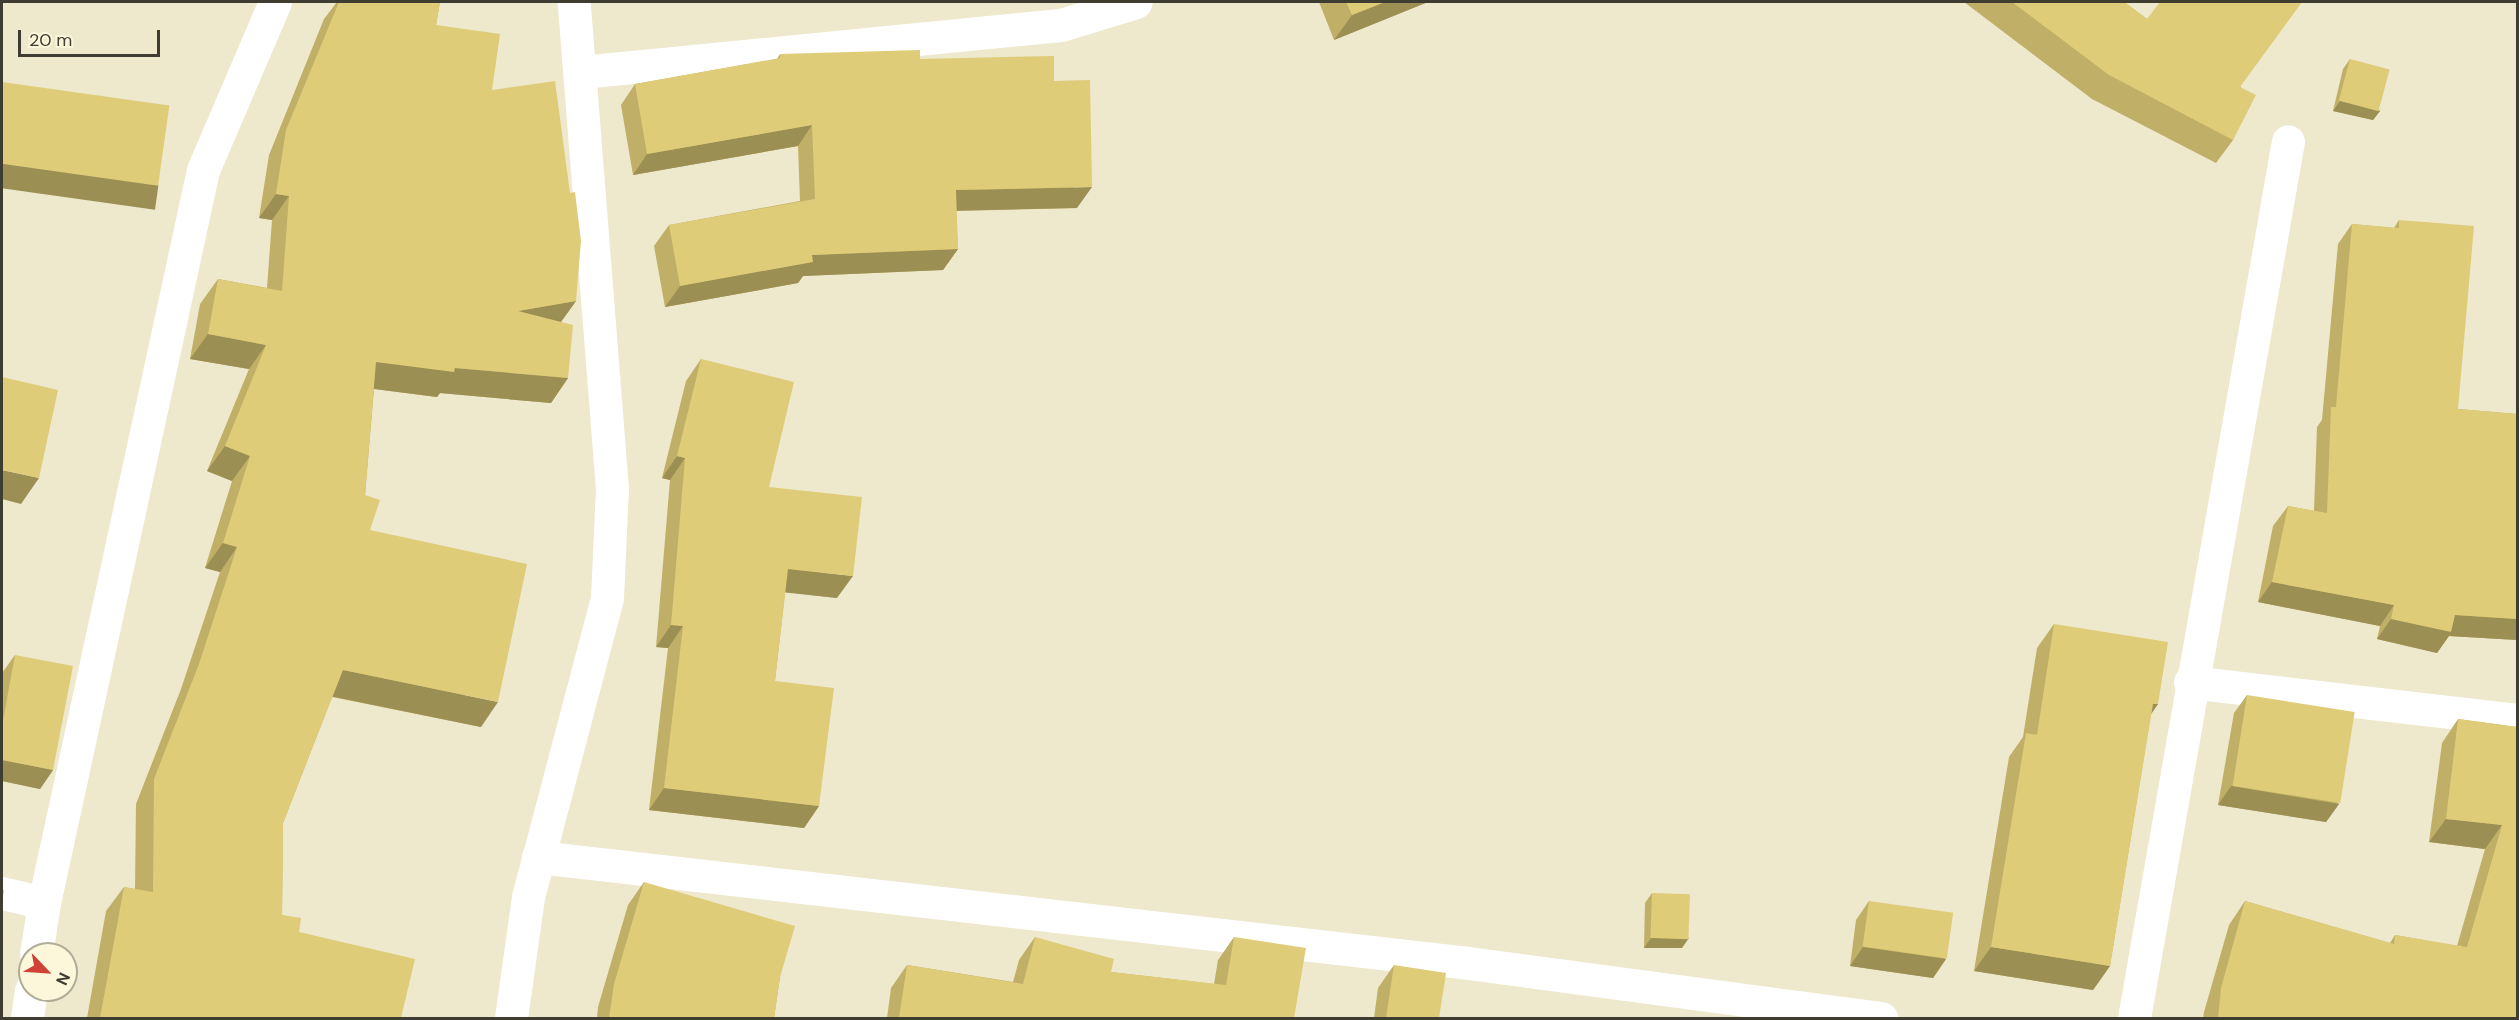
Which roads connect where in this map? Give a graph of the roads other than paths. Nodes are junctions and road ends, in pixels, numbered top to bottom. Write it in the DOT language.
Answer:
graph roads {
  1 [pos="275,2"];
  2 [pos="574,2"];
  3 [pos="1136,2"];
  4 [pos="581,72"];
  5 [pos="2288,141"];
  6 [pos="2190,682"];
  7 [pos="2517,720"];
  8 [pos="538,857"];
  9 [pos="2,893"];
  10 [pos="44,903"];
  11 [pos="38,942"];
  12 [pos="29,1002"];
  13 [pos="27,1018"];
  14 [pos="511,1018"];
  15 [pos="1881,1018"];
  16 [pos="2134,1018"];
  1 -- 10 [label="street"];
  2 -- 4 [label="street"];
  3 -- 4 [label="street"];
  4 -- 8 [label="street"];
  5 -- 6 [label="street"];
  6 -- 7 [label="street"];
  6 -- 16 [label="street"];
  8 -- 14 [label="street"];
  8 -- 15 [label="street"];
  9 -- 10 [label="street"];
  10 -- 11 [label="street"];
  12 -- 13 [label="street"];
}
